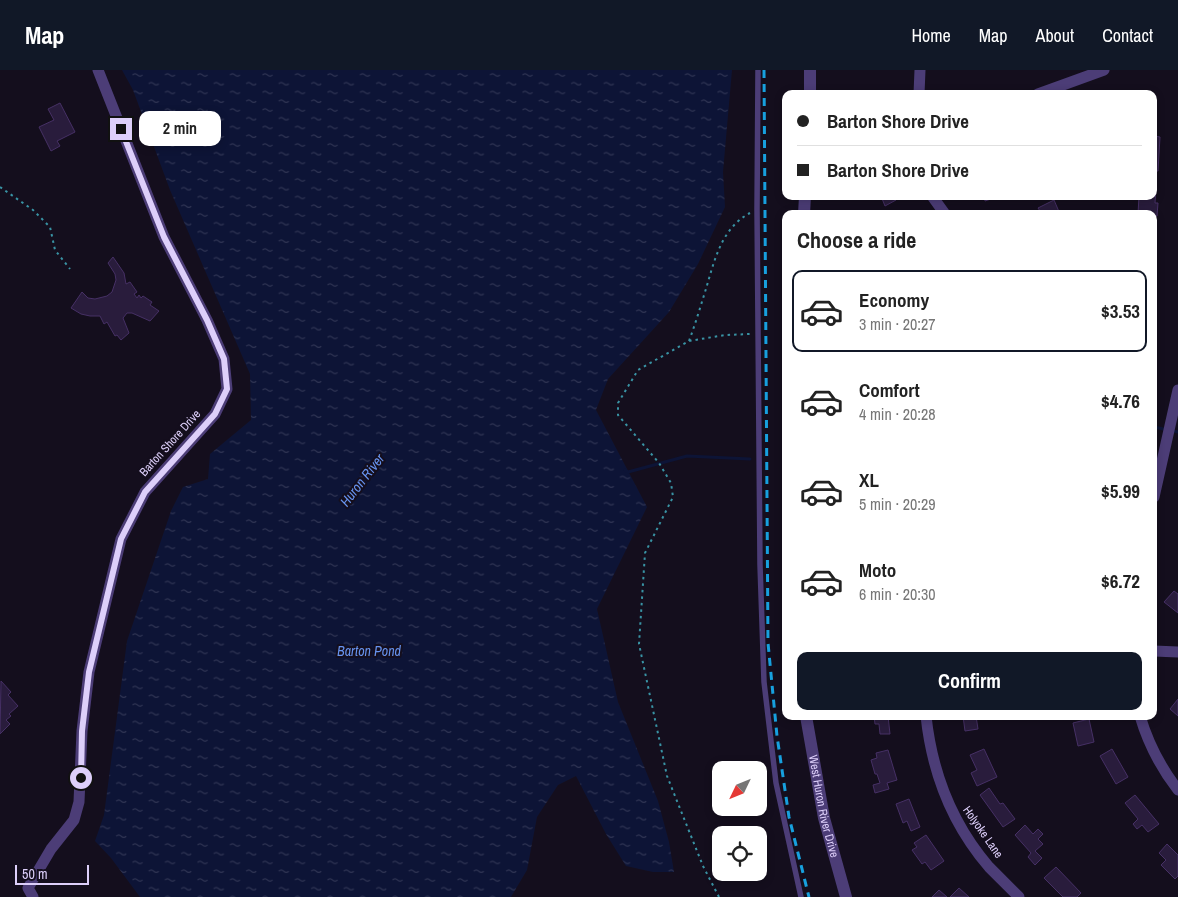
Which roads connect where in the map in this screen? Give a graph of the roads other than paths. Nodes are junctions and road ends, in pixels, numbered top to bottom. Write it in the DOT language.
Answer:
graph roads {
  1 [pos="98,70"];
  2 [pos="758,70"];
  3 [pos="810,70"];
  4 [pos="920,70"];
  5 [pos="1104,70"];
  6 [pos="810,90"];
  7 [pos="920,90"];
  8 [pos="1049,90"];
  9 [pos="1178,390"];
  10 [pos="1157,478"];
  11 [pos="1157,652"];
  12 [pos="1178,652"];
  13 [pos="807,720"];
  14 [pos="926,720"];
  15 [pos="1141,720"];
  16 [pos="1178,790"];
  17 [pos="27,894"];
  18 [pos="801,897"];
  19 [pos="846,897"];
  20 [pos="1019,897"];
  1 -- 17 [label="street, Barton Shore Drive"];
  2 -- 18 [label="lane"];
  3 -- 6 [label="street"];
  4 -- 7 [label="street"];
  5 -- 8 [label="street"];
  9 -- 10 [label="street"];
  11 -- 12 [label="street"];
  13 -- 19 [label="street, West Huron River Drive"];
  14 -- 20 [label="street, Holyoke Lane"];
  15 -- 16 [label="street"];
}
